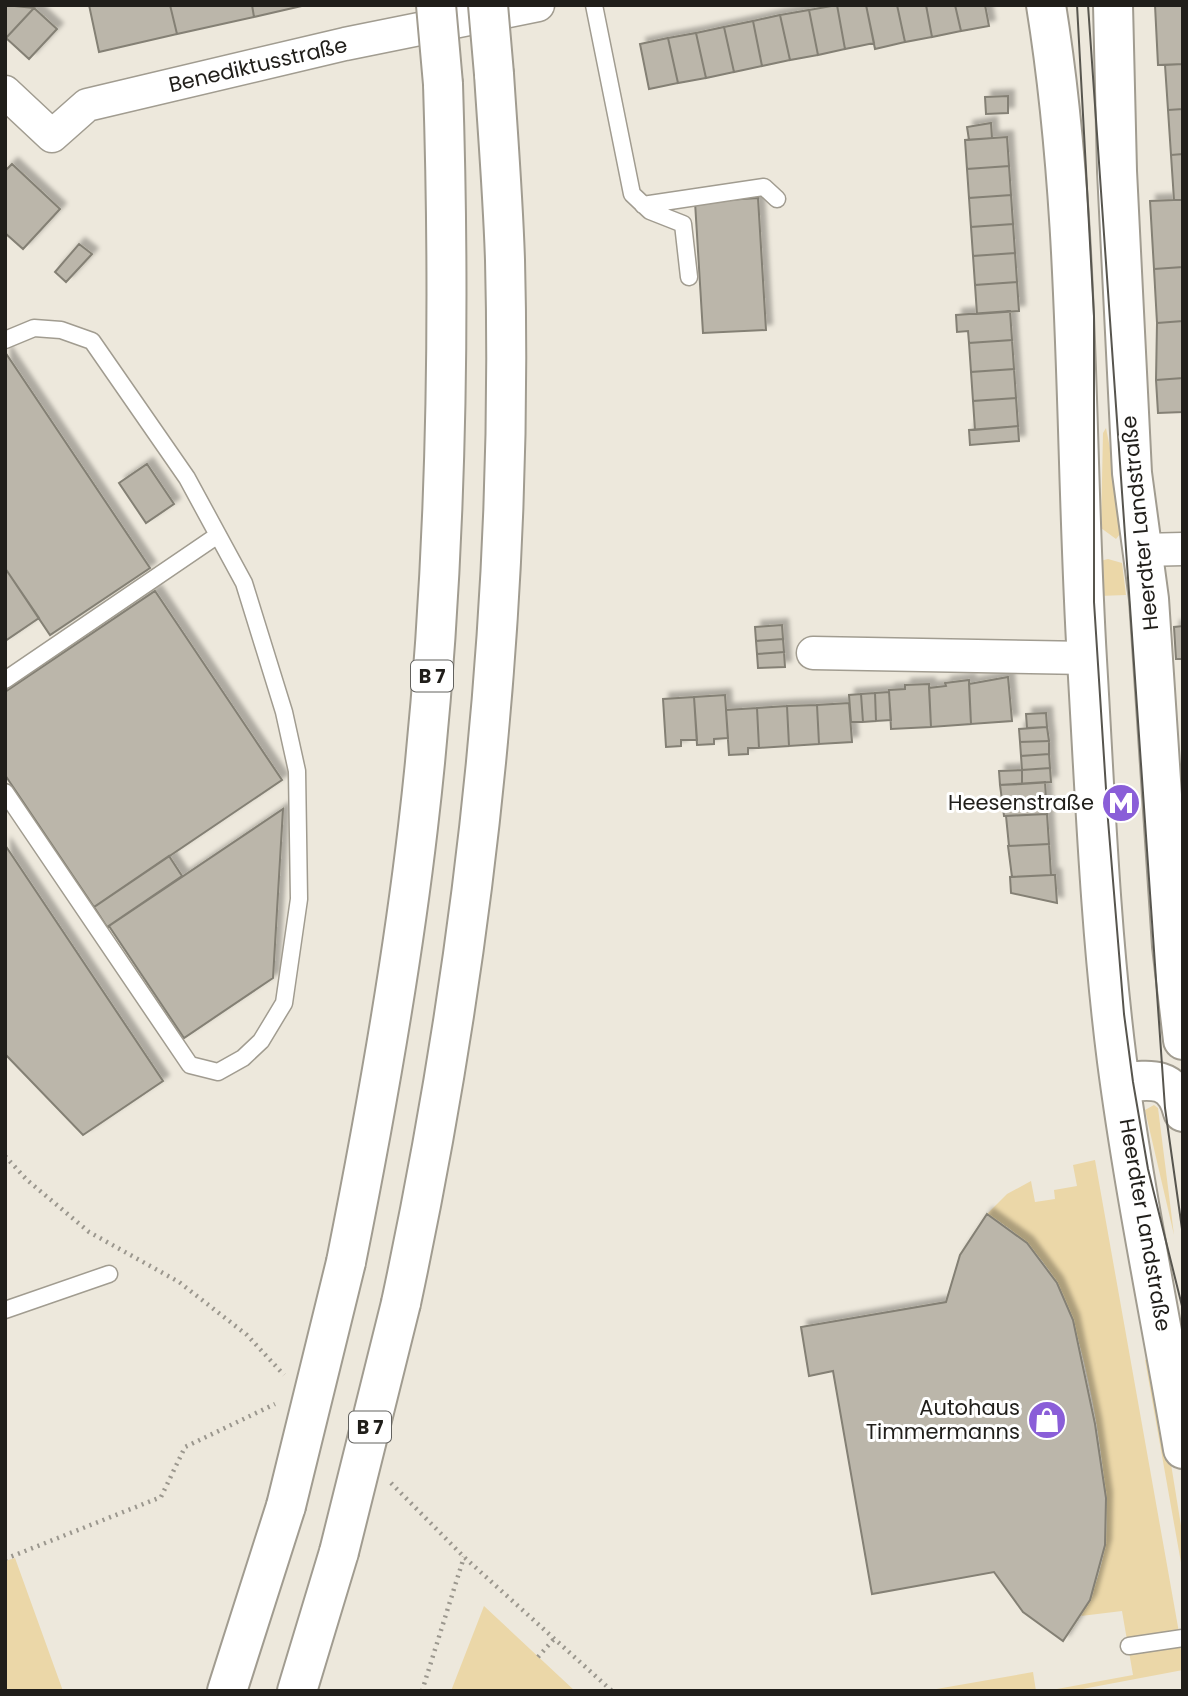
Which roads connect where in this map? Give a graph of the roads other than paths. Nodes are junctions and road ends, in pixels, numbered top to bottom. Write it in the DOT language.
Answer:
graph roads {
  1 [pos="538,5"];
  2 [pos="594,5"];
  3 [pos="1046,5"];
  4 [pos="1114,5"];
  5 [pos="462,10"];
  6 [pos="5,92"];
  7 [pos="777,199"];
  8 [pos="643,205"];
  9 [pos="689,278"];
  10 [pos="5,340"];
  11 [pos="218,535"];
  12 [pos="1083,549"];
  13 [pos="1183,549"];
  14 [pos="1141,550"];
  15 [pos="813,653"];
  16 [pos="1087,658"];
  17 [pos="5,680"];
  18 [pos="5,792"];
  19 [pos="1183,1040"];
  20 [pos="1120,1083"];
  21 [pos="1183,1112"];
  22 [pos="109,1274"];
  23 [pos="5,1310"];
  24 [pos="1183,1449"];
  25 [pos="1183,1638"];
  26 [pos="1129,1646"];
  27 [pos="227,1691"];
  28 [pos="297,1691"];
  1 -- 5 [label="street, Benediktusstraße"];
  2 -- 8 [label="lane"];
  3 -- 12 [label="main road, Heerdter Landstraße"];
  4 -- 14 [label="main road, Heerdter Landstraße"];
  5 -- 6 [label="street, Benediktusstraße"];
  5 -- 27 [label="main road, B 7, bridge"];
  5 -- 28 [label="main road, B 7, bridge"];
  7 -- 8 [label="lane"];
  8 -- 9 [label="lane"];
  10 -- 11 [label="lane"];
  11 -- 17 [label="lane"];
  11 -- 18 [label="lane"];
  12 -- 14 [label="main road"];
  12 -- 16 [label="main road, Heerdter Landstraße"];
  13 -- 14 [label="street"];
  14 -- 19 [label="main road, Heerdter Landstraße"];
  15 -- 16 [label="street"];
  16 -- 20 [label="main road, Heerdter Landstraße"];
  20 -- 21 [label="main road"];
  20 -- 24 [label="main road, Heerdter Landstraße"];
  22 -- 23 [label="lane"];
  25 -- 26 [label="lane"];
}
